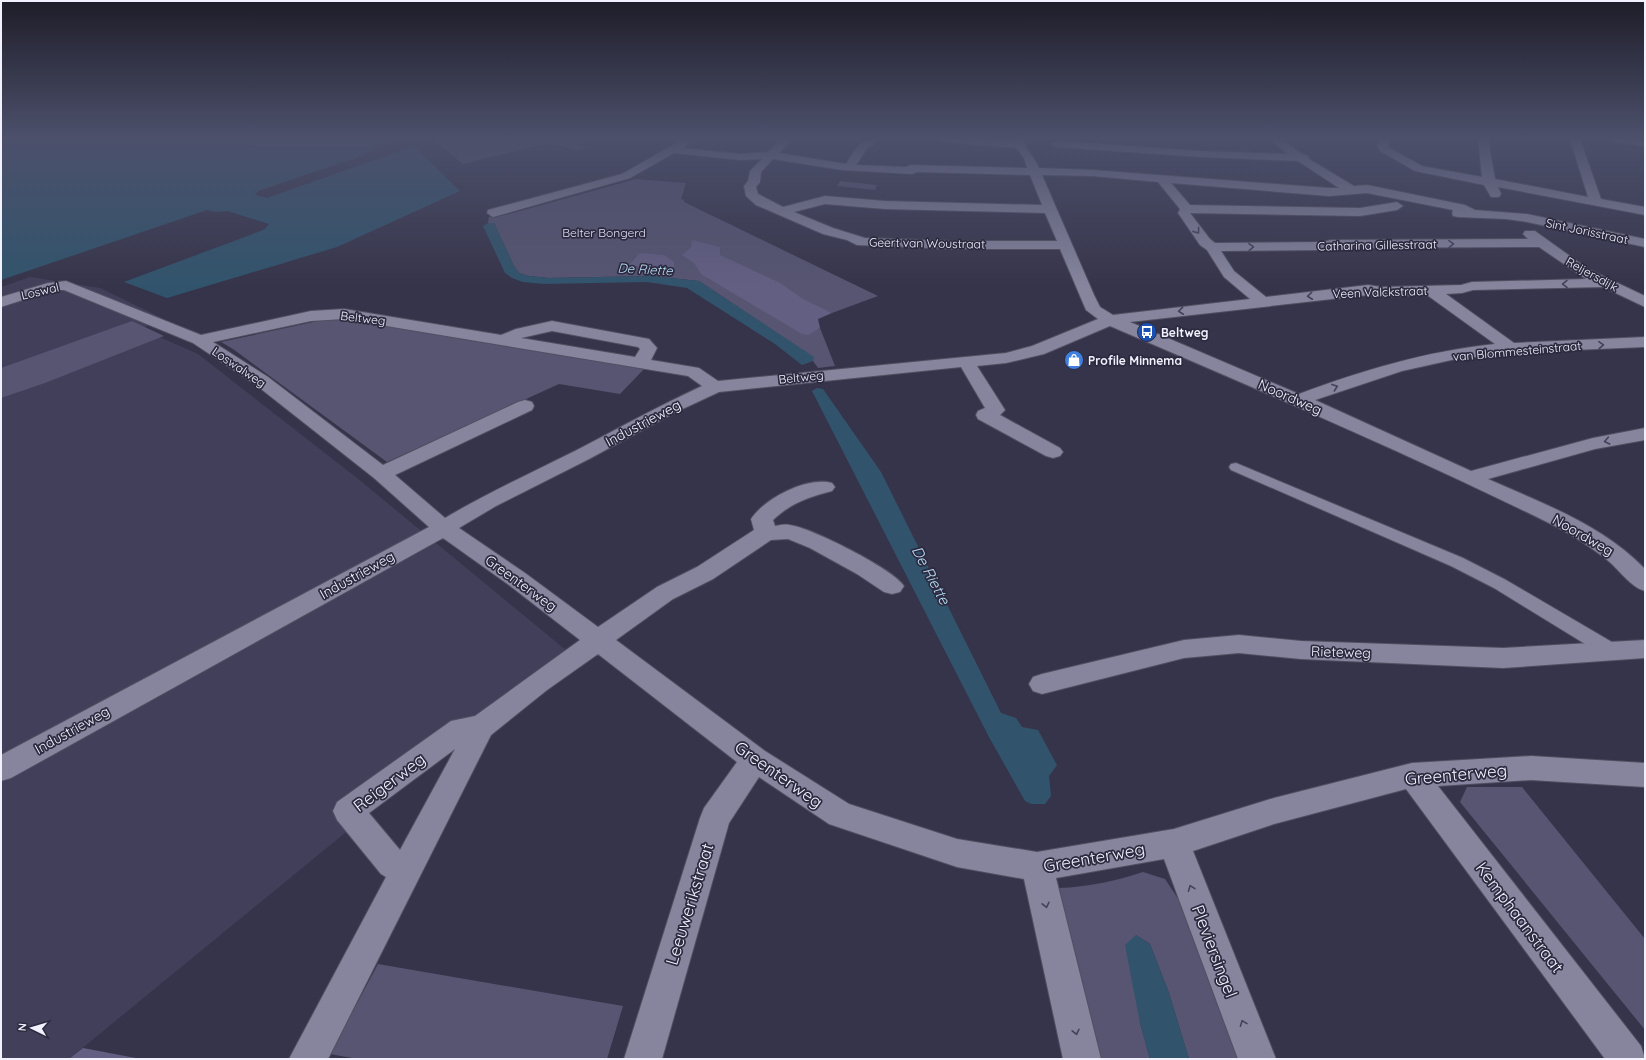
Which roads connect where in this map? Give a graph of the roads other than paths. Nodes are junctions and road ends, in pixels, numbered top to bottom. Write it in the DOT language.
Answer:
graph roads {
  1 [pos="581,188"];
  2 [pos="750,188"];
  3 [pos="857,188"];
  4 [pos="1041,188"];
  5 [pos="1169,188"];
  6 [pos="1286,188"];
  7 [pos="1492,188"];
  8 [pos="1524,188"];
  9 [pos="1591,188"];
  10 [pos="1348,189"];
  11 [pos="849,202"];
  12 [pos="1596,202"];
  13 [pos="1398,206"];
  14 [pos="1050,209"];
  15 [pos="1186,209"];
  16 [pos="782,211"];
  17 [pos="1645,211"];
  18 [pos="493,213"];
  19 [pos="1473,214"];
  20 [pos="1506,215"];
  21 [pos="1645,243"];
  22 [pos="1542,244"];
  23 [pos="1065,245"];
  24 [pos="1212,247"];
  25 [pos="1604,283"];
  26 [pos="79,290"];
  27 [pos="1430,290"];
  28 [pos="1261,301"];
  29 [pos="1,302"];
  30 [pos="1645,302"];
  31 [pos="1110,320"];
  32 [pos="199,340"];
  33 [pos="1645,342"];
  34 [pos="1512,349"];
  35 [pos="966,362"];
  36 [pos="715,387"];
  37 [pos="1299,400"];
  38 [pos="525,406"];
  39 [pos="1645,434"];
  40 [pos="1053,452"];
  41 [pos="1236,467"];
  42 [pos="380,474"];
  43 [pos="1468,478"];
  44 [pos="825,487"];
  45 [pos="444,528"];
  46 [pos="766,533"];
  47 [pos="1645,583"];
  48 [pos="892,586"];
  49 [pos="598,640"];
  50 [pos="1645,649"];
  51 [pos="1610,650"];
  52 [pos="1042,684"];
  53 [pos="481,727"];
  54 [pos="755,759"];
  55 [pos="1,768"];
  56 [pos="1645,774"];
  57 [pos="1412,775"];
  58 [pos="1174,843"];
  59 [pos="1036,868"];
  60 [pos="406,870"];
  61 [pos="308,1059"];
  62 [pos="643,1059"];
  63 [pos="1082,1059"];
  64 [pos="1257,1059"];
  65 [pos="1628,1059"];
  1 -- 18 [label="street"];
  2 -- 16 [label="street, Geert van Woustraat"];
  3 -- 11 [label="street"];
  4 -- 14 [label="street, Noordweg"];
  5 -- 15 [label="street"];
  6 -- 10 [label="street"];
  7 -- 20 [label="street"];
  8 -- 12 [label="street"];
  9 -- 12 [label="street"];
  10 -- 13 [label="street"];
  10 -- 19 [label="street"];
  11 -- 14 [label="street"];
  11 -- 16 [label="street"];
  12 -- 17 [label="street"];
  13 -- 15 [label="street"];
  13 -- 19 [label="street, Sint Jorisstraat"];
  14 -- 23 [label="street, Noordweg"];
  15 -- 24 [label="street, one-way"];
  16 -- 23 [label="street, Geert van Woustraat"];
  19 -- 20 [label="street, Sint Jorisstraat"];
  20 -- 21 [label="street, Sint Jorisstraat"];
  20 -- 22 [label="street, Reijersdijk"];
  24 -- 22 [label="street, Catharina Gillesstraat, one-way"];
  22 -- 25 [label="street, Reijersdijk"];
  23 -- 31 [label="street, Noordweg"];
  24 -- 28 [label="street"];
  25 -- 27 [label="street, Veen Valckstraat, one-way"];
  25 -- 30 [label="street, Reijersdijk"];
  26 -- 29 [label="street, Loswal"];
  26 -- 32 [label="street, Loswalweg"];
  27 -- 28 [label="street, Veen Valckstraat, one-way"];
  27 -- 34 [label="street"];
  28 -- 31 [label="street, Veen Valckstraat, one-way"];
  31 -- 35 [label="street, Beltweg"];
  31 -- 37 [label="street, Noordweg"];
  32 -- 36 [label="street, Beltweg"];
  32 -- 42 [label="street, Loswalweg"];
  34 -- 33 [label="street, van Blommesteinstraat, one-way"];
  37 -- 34 [label="street, van Blommesteinstraat, one-way"];
  35 -- 36 [label="street, Beltweg"];
  35 -- 40 [label="street"];
  36 -- 45 [label="street, Industrieweg"];
  37 -- 43 [label="street, Noordweg"];
  38 -- 42 [label="street"];
  39 -- 43 [label="street, one-way"];
  41 -- 51 [label="lane"];
  42 -- 45 [label="street, Loswalweg"];
  43 -- 47 [label="street, Noordweg"];
  44 -- 46 [label="street"];
  45 -- 49 [label="street, Greenterweg"];
  45 -- 55 [label="street, Industrieweg"];
  46 -- 48 [label="street"];
  46 -- 49 [label="street"];
  49 -- 53 [label="street"];
  49 -- 54 [label="street, Greenterweg"];
  50 -- 51 [label="street, Rieteweg"];
  51 -- 52 [label="street, Rieteweg"];
  53 -- 60 [label="street"];
  53 -- 60 [label="street, Reigerweg"];
  54 -- 59 [label="street, Greenterweg"];
  54 -- 62 [label="street, Leeuwerikstraat"];
  56 -- 57 [label="street, Greenterweg"];
  57 -- 58 [label="street, Greenterweg"];
  57 -- 65 [label="street, Kemphaanstraat"];
  58 -- 59 [label="street, Greenterweg"];
  64 -- 58 [label="street, Pleviersingel, one-way"];
  59 -- 63 [label="street, one-way"];
  60 -- 61 [label="street"];
}
